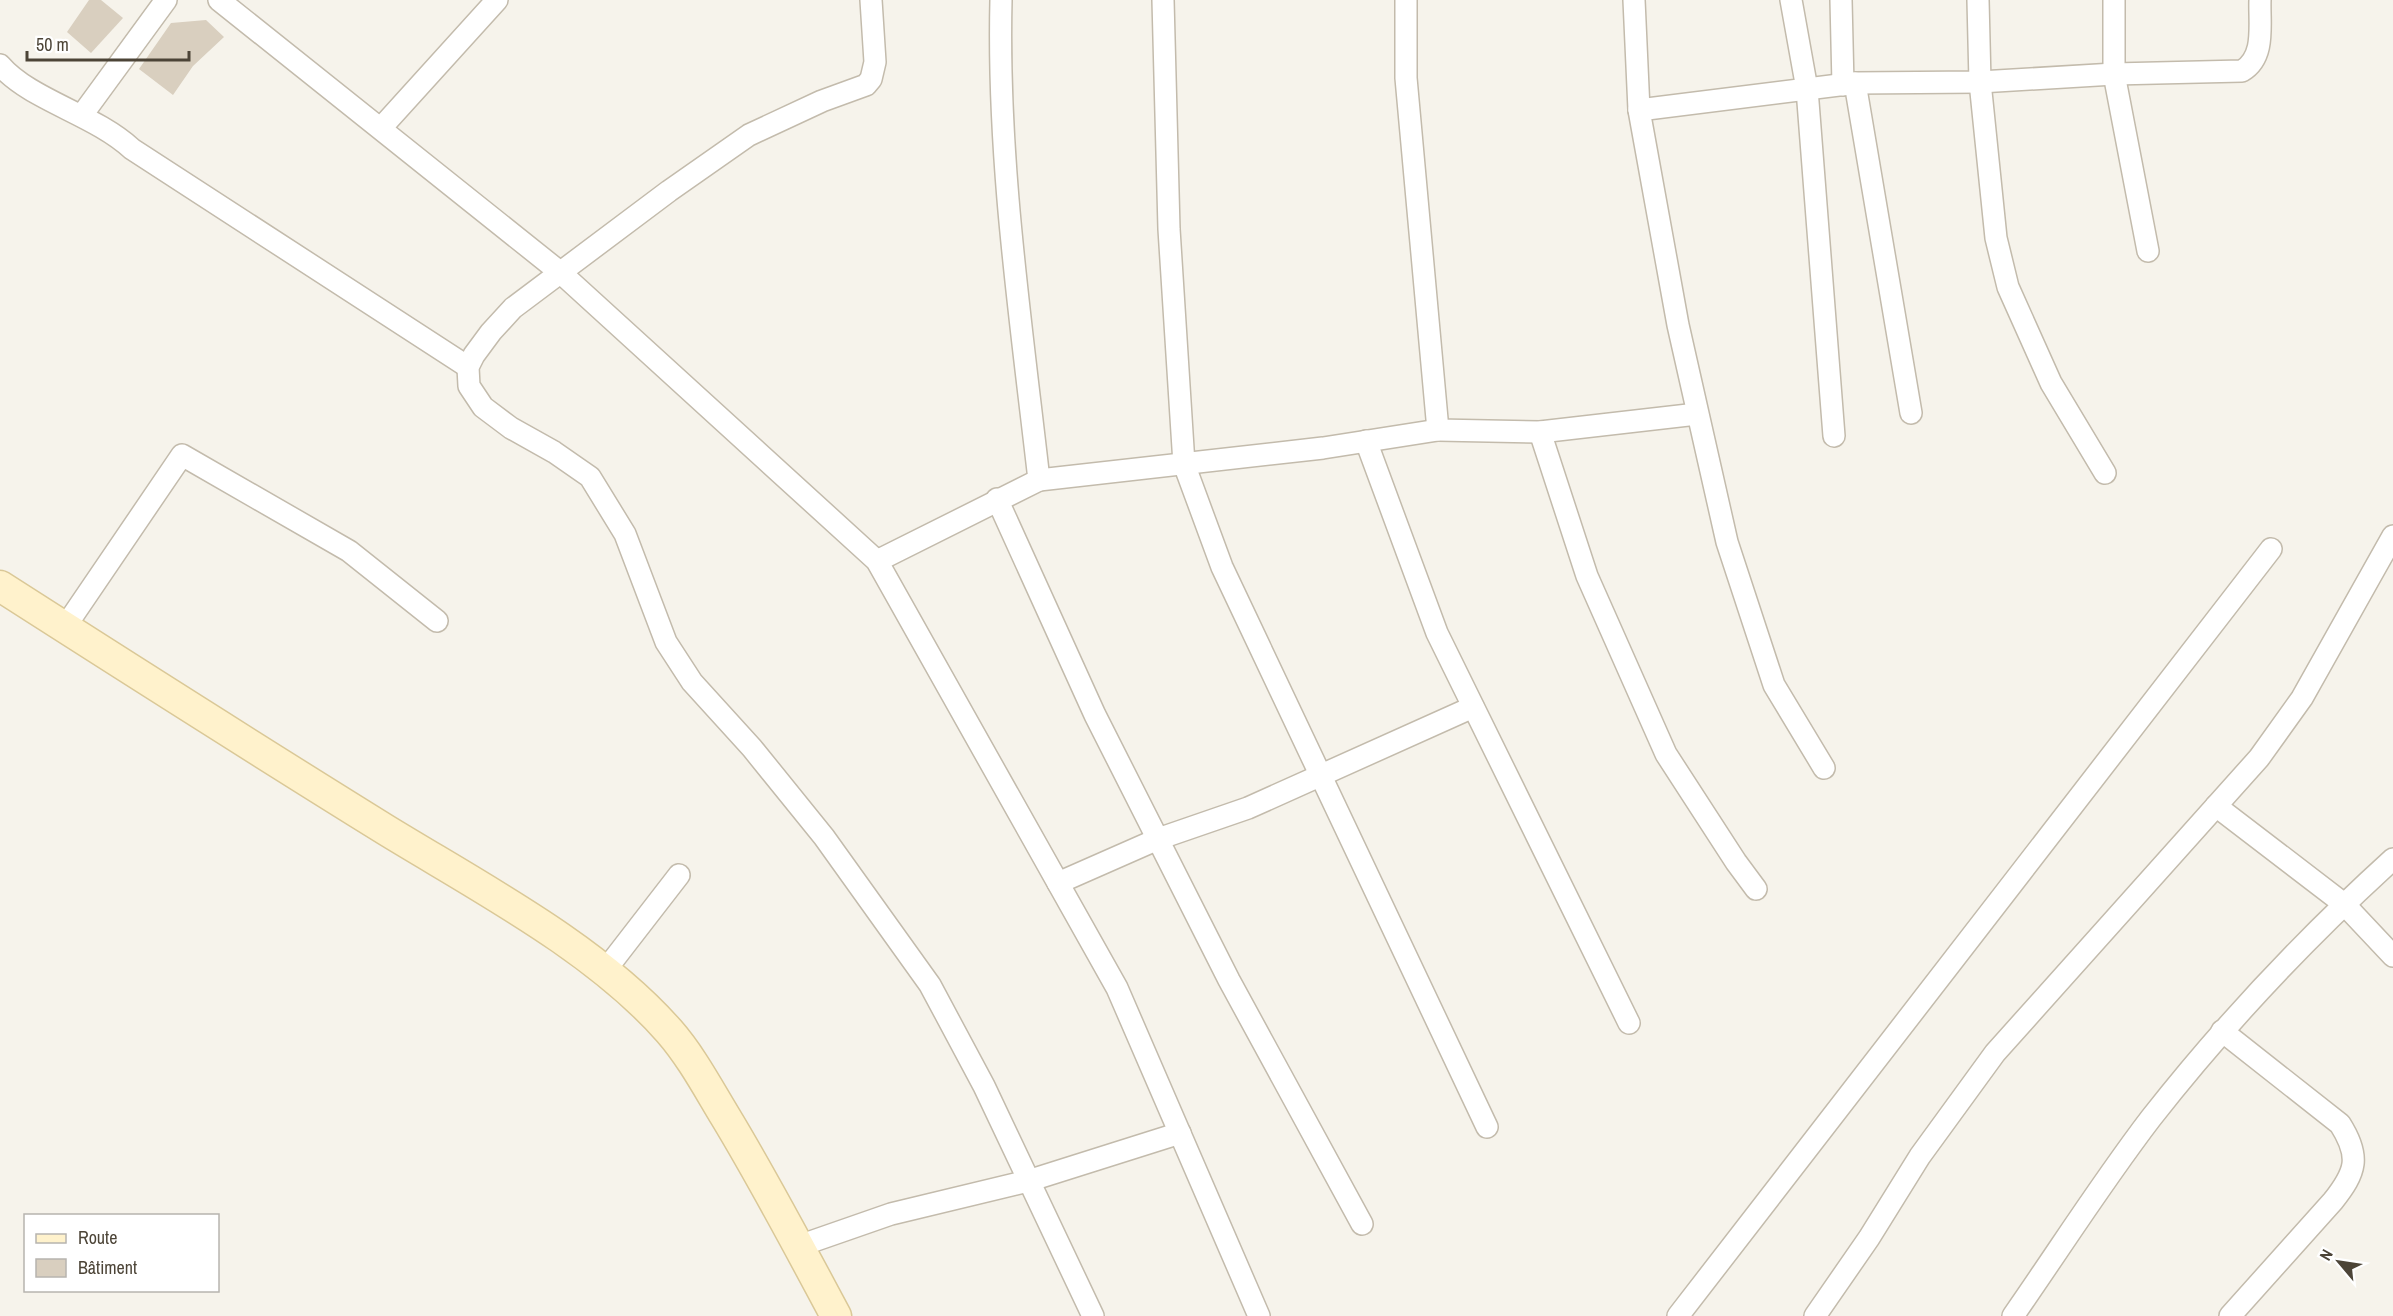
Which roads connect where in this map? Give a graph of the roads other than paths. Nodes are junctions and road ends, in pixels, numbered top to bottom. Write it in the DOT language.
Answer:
graph roads {
  1 [pos="166,0"];
  2 [pos="219,0"];
  3 [pos="497,0"];
  4 [pos="871,0"];
  5 [pos="1002,0"];
  6 [pos="1163,0"];
  7 [pos="1406,0"];
  8 [pos="1634,0"];
  9 [pos="1791,0"];
  10 [pos="1841,0"];
  11 [pos="1978,0"];
  12 [pos="2114,0"];
  13 [pos="2260,0"];
  14 [pos="0,65"];
  15 [pos="2114,74"];
  16 [pos="1980,82"];
  17 [pos="1849,84"];
  18 [pos="1807,89"];
  19 [pos="1639,110"];
  20 [pos="82,115"];
  21 [pos="381,128"];
  22 [pos="2148,251"];
  23 [pos="561,273"];
  24 [pos="468,367"];
  25 [pos="1911,413"];
  26 [pos="1697,414"];
  27 [pos="1438,430"];
  28 [pos="1540,432"];
  29 [pos="1834,436"];
  30 [pos="1366,441"];
  31 [pos="1184,464"];
  32 [pos="2105,473"];
  33 [pos="1039,480"];
  34 [pos="998,499"];
  35 [pos="2393,536"];
  36 [pos="2271,549"];
  37 [pos="877,561"];
  38 [pos="0,586"];
  39 [pos="437,621"];
  40 [pos="65,627"];
  41 [pos="1473,707"];
  42 [pos="1824,768"];
  43 [pos="1321,776"];
  44 [pos="2216,806"];
  45 [pos="1158,839"];
  46 [pos="2393,859"];
  47 [pos="679,875"];
  48 [pos="1058,883"];
  49 [pos="1756,889"];
  50 [pos="2344,904"];
  51 [pos="2393,956"];
  52 [pos="604,972"];
  53 [pos="1629,1023"];
  54 [pos="2222,1031"];
  55 [pos="1487,1127"];
  56 [pos="1180,1133"];
  57 [pos="1028,1181"];
  58 [pos="1362,1224"];
  59 [pos="799,1246"];
  60 [pos="836,1316"];
  61 [pos="1093,1316"];
  62 [pos="1259,1316"];
  63 [pos="1678,1316"];
  64 [pos="1815,1316"];
  65 [pos="2013,1316"];
  66 [pos="2230,1316"];
  1 -- 20 [label="street"];
  2 -- 21 [label="street"];
  3 -- 21 [label="street"];
  4 -- 23 [label="street"];
  5 -- 33 [label="street"];
  6 -- 31 [label="street"];
  7 -- 27 [label="street"];
  8 -- 19 [label="street"];
  9 -- 18 [label="street"];
  10 -- 17 [label="street"];
  11 -- 16 [label="street"];
  12 -- 15 [label="street"];
  13 -- 15 [label="street"];
  14 -- 20 [label="street"];
  15 -- 16 [label="street"];
  15 -- 22 [label="street"];
  16 -- 17 [label="street"];
  16 -- 32 [label="street"];
  17 -- 18 [label="street"];
  17 -- 25 [label="street"];
  18 -- 19 [label="street"];
  18 -- 29 [label="street"];
  19 -- 26 [label="street"];
  20 -- 24 [label="street"];
  21 -- 23 [label="street"];
  23 -- 24 [label="street"];
  23 -- 37 [label="street"];
  24 -- 57 [label="street"];
  26 -- 28 [label="street"];
  26 -- 42 [label="street"];
  27 -- 28 [label="street"];
  27 -- 30 [label="street"];
  28 -- 49 [label="street"];
  30 -- 31 [label="street"];
  30 -- 41 [label="street"];
  31 -- 33 [label="street"];
  31 -- 43 [label="street"];
  33 -- 34 [label="street"];
  34 -- 37 [label="street"];
  34 -- 45 [label="street"];
  35 -- 44 [label="street"];
  36 -- 63 [label="street"];
  37 -- 48 [label="street"];
  38 -- 40 [label="street"];
  39 -- 40 [label="street"];
  40 -- 52 [label="street"];
  41 -- 43 [label="street"];
  41 -- 53 [label="street"];
  43 -- 45 [label="street"];
  43 -- 55 [label="street"];
  44 -- 50 [label="street"];
  44 -- 64 [label="street"];
  45 -- 48 [label="street"];
  45 -- 58 [label="street"];
  46 -- 50 [label="street"];
  47 -- 52 [label="street"];
  48 -- 56 [label="street"];
  50 -- 51 [label="street"];
  50 -- 54 [label="street"];
  52 -- 59 [label="street"];
  54 -- 65 [label="street"];
  54 -- 66 [label="street"];
  56 -- 57 [label="street"];
  56 -- 62 [label="street"];
  57 -- 59 [label="street"];
  57 -- 61 [label="street"];
  59 -- 60 [label="street"];
}
